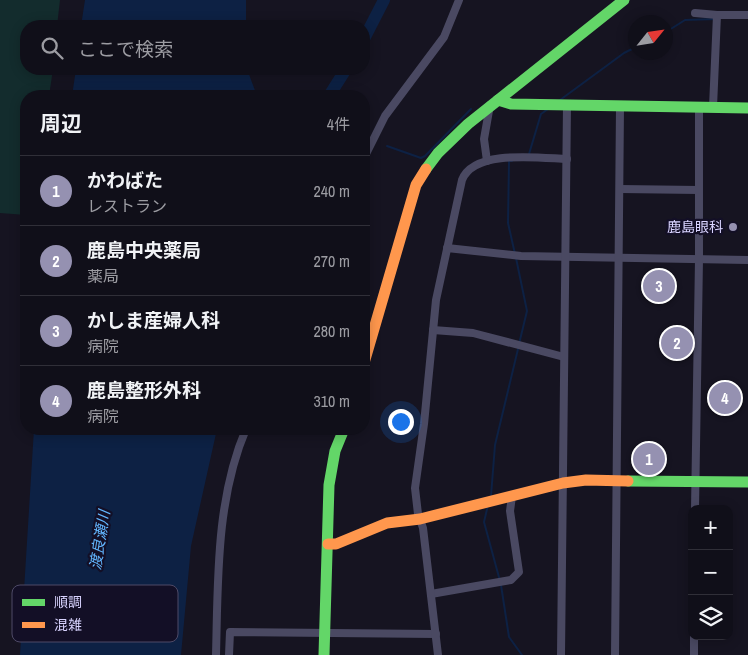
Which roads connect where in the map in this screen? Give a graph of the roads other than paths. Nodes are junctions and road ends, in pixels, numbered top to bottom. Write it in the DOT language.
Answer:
graph roads {
  1 [pos="459,0"];
  2 [pos="624,0"];
  3 [pos="695,14"];
  4 [pos="717,15"];
  5 [pos="748,15"];
  6 [pos="494,102"];
  7 [pos="567,105"];
  8 [pos="620,106"];
  9 [pos="699,106"];
  10 [pos="713,107"];
  11 [pos="748,108"];
  12 [pos="370,146"];
  13 [pos="567,159"];
  14 [pos="487,161"];
  15 [pos="620,189"];
  16 [pos="699,190"];
  17 [pos="447,248"];
  18 [pos="565,256"];
  19 [pos="620,259"];
  20 [pos="699,259"];
  21 [pos="748,260"];
  22 [pos="433,330"];
  23 [pos="370,342"];
  24 [pos="564,358"];
  25 [pos="244,435"];
  26 [pos="342,435"];
  27 [pos="616,481"];
  28 [pos="695,482"];
  29 [pos="748,482"];
  30 [pos="563,484"];
  31 [pos="512,496"];
  32 [pos="695,505"];
  33 [pos="420,519"];
  34 [pos="328,544"];
  35 [pos="431,594"];
  36 [pos="325,634"];
  37 [pos="436,634"];
  38 [pos="694,640"];
  39 [pos="216,655"];
  40 [pos="229,655"];
  41 [pos="324,655"];
  42 [pos="438,655"];
  43 [pos="561,655"];
  44 [pos="615,655"];
  45 [pos="694,655"];
  1 -- 12 [label="street"];
  2 -- 6 [label="street"];
  3 -- 4 [label="street"];
  4 -- 5 [label="street"];
  4 -- 10 [label="street"];
  6 -- 7 [label="street"];
  6 -- 14 [label="street"];
  6 -- 23 [label="street"];
  7 -- 8 [label="street"];
  7 -- 13 [label="street"];
  8 -- 9 [label="street"];
  8 -- 15 [label="street"];
  9 -- 10 [label="street"];
  9 -- 16 [label="street"];
  10 -- 11 [label="street"];
  13 -- 14 [label="street"];
  13 -- 18 [label="street"];
  14 -- 17 [label="street"];
  15 -- 16 [label="street"];
  15 -- 19 [label="street"];
  16 -- 20 [label="street"];
  17 -- 18 [label="street"];
  17 -- 22 [label="street"];
  18 -- 19 [label="street"];
  18 -- 24 [label="street"];
  19 -- 20 [label="street"];
  19 -- 27 [label="street"];
  20 -- 21 [label="street"];
  20 -- 28 [label="street"];
  22 -- 24 [label="street"];
  22 -- 33 [label="street"];
  24 -- 30 [label="street"];
  25 -- 39 [label="street"];
  26 -- 34 [label="street"];
  27 -- 28 [label="street"];
  27 -- 30 [label="street"];
  27 -- 44 [label="street"];
  28 -- 29 [label="street"];
  28 -- 32 [label="street"];
  30 -- 31 [label="street"];
  30 -- 43 [label="street"];
  31 -- 33 [label="street"];
  31 -- 35 [label="street"];
  33 -- 34 [label="street"];
  33 -- 35 [label="street"];
  34 -- 36 [label="street"];
  35 -- 37 [label="street"];
  36 -- 37 [label="street"];
  36 -- 40 [label="street"];
  36 -- 41 [label="street"];
  37 -- 42 [label="street"];
  38 -- 45 [label="street"];
}
